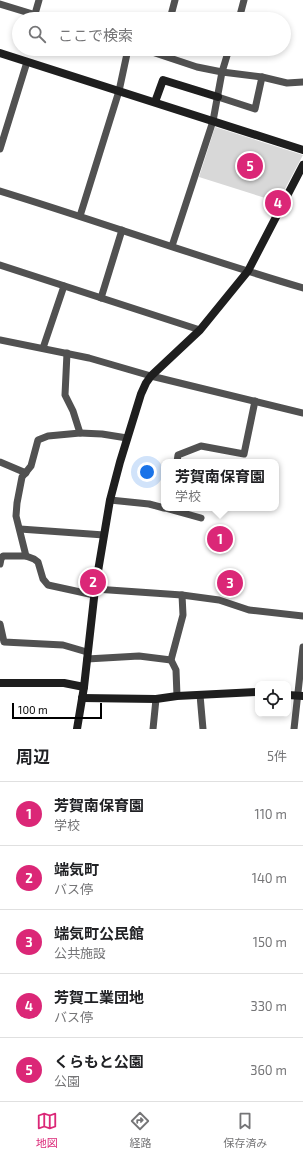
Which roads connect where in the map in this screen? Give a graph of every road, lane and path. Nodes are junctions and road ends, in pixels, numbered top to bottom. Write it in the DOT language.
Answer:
graph roads {
  1 [pos="39,0"];
  2 [pos="175,0"];
  3 [pos="244,0"];
  4 [pos="0,4"];
  5 [pos="28,12"];
  6 [pos="36,12"];
  7 [pos="172,12"];
  8 [pos="240,12"];
  9 [pos="0,53"];
  10 [pos="126,56"];
  11 [pos="171,56"];
  12 [pos="227,56"];
  13 [pos="27,62"];
  14 [pos="222,72"];
  15 [pos="262,77"];
  16 [pos="303,82"];
  17 [pos="119,91"];
  18 [pos="218,97"];
  19 [pos="155,102"];
  20 [pos="213,121"];
  21 [pos="0,149"];
  22 [pos="303,150"];
  23 [pos="303,166"];
  24 [pos="0,191"];
  25 [pos="80,216"];
  26 [pos="122,230"];
  27 [pos="172,246"];
  28 [pos="0,265"];
  29 [pos="248,272"];
  30 [pos="64,286"];
  31 [pos="303,288"];
  32 [pos="101,298"];
  33 [pos="200,330"];
  34 [pos="0,340"];
  35 [pos="43,348"];
  36 [pos="67,353"];
  37 [pos="151,376"];
  38 [pos="255,401"];
  39 [pos="303,412"];
  40 [pos="80,433"];
  41 [pos="127,438"];
  42 [pos="177,459"];
  43 [pos="0,462"];
  44 [pos="26,473"];
  45 [pos="110,500"];
  46 [pos="161,507"];
  47 [pos="177,511"];
  48 [pos="201,518"];
  49 [pos="20,529"];
  50 [pos="104,535"];
  51 [pos="26,556"];
  52 [pos="0,564"];
  53 [pos="95,592"];
  54 [pos="182,595"];
  55 [pos="303,616"];
  56 [pos="0,624"];
  57 [pos="303,647"];
  58 [pos="87,656"];
  59 [pos="171,660"];
  60 [pos="0,683"];
  61 [pos="84,687"];
  62 [pos="255,692"];
  63 [pos="200,695"];
  64 [pos="177,696"];
  65 [pos="300,696"];
  66 [pos="82,698"];
  67 [pos="156,698"];
  68 [pos="77,729"];
  69 [pos="153,729"];
  70 [pos="204,729"];
  71 [pos="294,729"];
  1 -- 6 [label="street"];
  2 -- 7 [label="street"];
  3 -- 8 [label="street"];
  4 -- 5 [label="street"];
  9 -- 13 [label="street"];
  10 -- 17 [label="street"];
  11 -- 14 [label="street"];
  12 -- 14 [label="street"];
  13 -- 17 [label="street"];
  13 -- 21 [label="street"];
  14 -- 15 [label="street"];
  14 -- 18 [label="street"];
  15 -- 16 [label="street"];
  15 -- 18 [label="street"];
  17 -- 19 [label="street"];
  17 -- 25 [label="street"];
  18 -- 19 [label="street"];
  18 -- 20 [label="street"];
  19 -- 20 [label="street"];
  20 -- 22 [label="street"];
  20 -- 27 [label="street"];
  23 -- 29 [label="street"];
  24 -- 25 [label="street"];
  25 -- 26 [label="street"];
  26 -- 27 [label="street"];
  26 -- 32 [label="street"];
  27 -- 29 [label="street"];
  28 -- 30 [label="street"];
  29 -- 31 [label="street"];
  29 -- 33 [label="street"];
  30 -- 32 [label="street"];
  30 -- 35 [label="street"];
  32 -- 33 [label="street"];
  33 -- 37 [label="street"];
  34 -- 35 [label="street"];
  35 -- 36 [label="street"];
  36 -- 37 [label="street"];
  36 -- 40 [label="street"];
  37 -- 38 [label="street"];
  37 -- 41 [label="street"];
  38 -- 39 [label="street"];
  38 -- 42 [label="street"];
  40 -- 41 [label="street"];
  40 -- 44 [label="street"];
  41 -- 45 [label="street"];
  43 -- 44 [label="street"];
  44 -- 49 [label="street"];
  45 -- 46 [label="street"];
  45 -- 50 [label="street"];
  47 -- 48 [label="street"];
  49 -- 50 [label="street"];
  49 -- 51 [label="street"];
  50 -- 53 [label="street"];
  51 -- 52 [label="street"];
  51 -- 53 [label="street"];
  53 -- 54 [label="street"];
  53 -- 58 [label="street"];
  54 -- 55 [label="street"];
  54 -- 59 [label="street"];
  56 -- 58 [label="street"];
  57 -- 65 [label="street"];
  58 -- 59 [label="street"];
  58 -- 61 [label="street"];
  59 -- 64 [label="street"];
  60 -- 61 [label="street"];
  61 -- 66 [label="street"];
  62 -- 63 [label="street"];
  63 -- 64 [label="street"];
  63 -- 70 [label="street"];
  64 -- 67 [label="street"];
  65 -- 71 [label="street"];
  66 -- 67 [label="street"];
  66 -- 68 [label="street"];
  67 -- 69 [label="street"];
}
